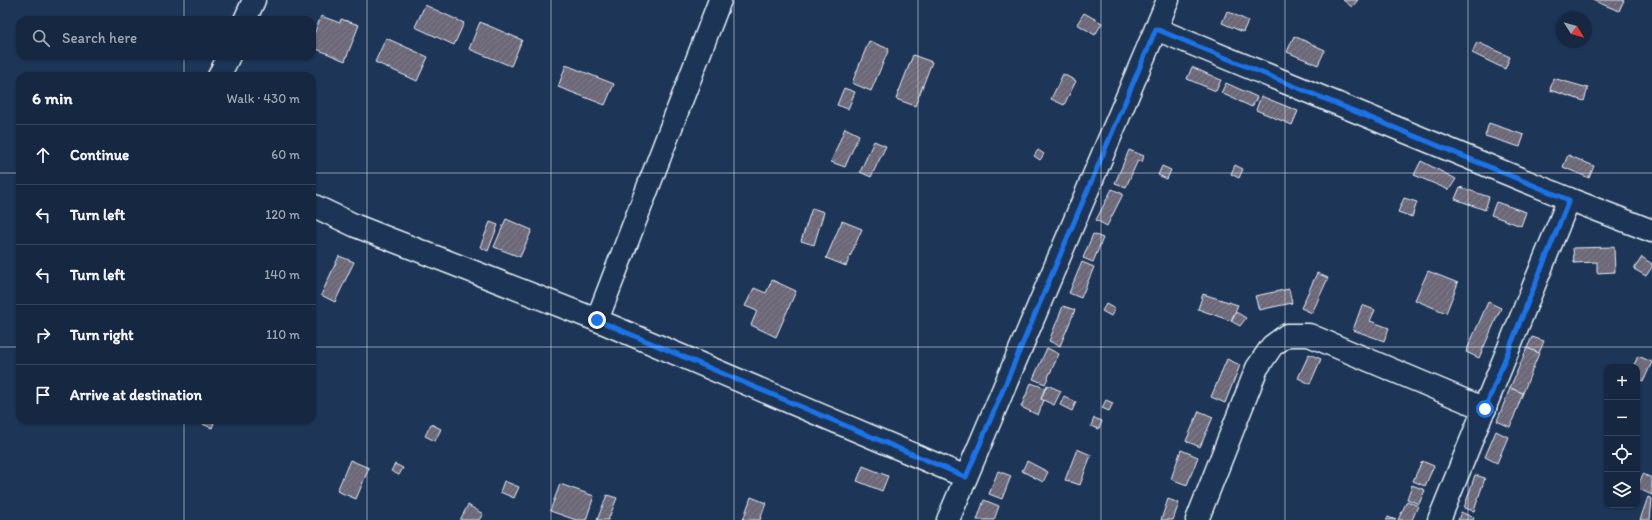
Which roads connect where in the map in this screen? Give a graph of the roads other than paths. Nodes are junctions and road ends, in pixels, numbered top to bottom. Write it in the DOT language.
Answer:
graph roads {
  1 [pos="254,0"];
  2 [pos="720,0"];
  3 [pos="1168,0"];
  4 [pos="247,16"];
  5 [pos="1156,29"];
  6 [pos="226,60"];
  7 [pos="222,72"];
  8 [pos="1569,200"];
  9 [pos="316,207"];
  10 [pos="1652,231"];
  11 [pos="597,320"];
  12 [pos="1485,409"];
  13 [pos="966,477"];
  14 [pos="948,520"];
  15 [pos="1197,520"];
  16 [pos="1439,520"];
  1 -- 4 [label="street"];
  2 -- 11 [label="street"];
  3 -- 5 [label="street"];
  5 -- 8 [label="street"];
  5 -- 13 [label="street"];
  6 -- 7 [label="street"];
  8 -- 10 [label="street"];
  8 -- 12 [label="street"];
  9 -- 11 [label="street"];
  11 -- 13 [label="street"];
  12 -- 15 [label="street"];
  12 -- 16 [label="street"];
  13 -- 14 [label="street"];
}
